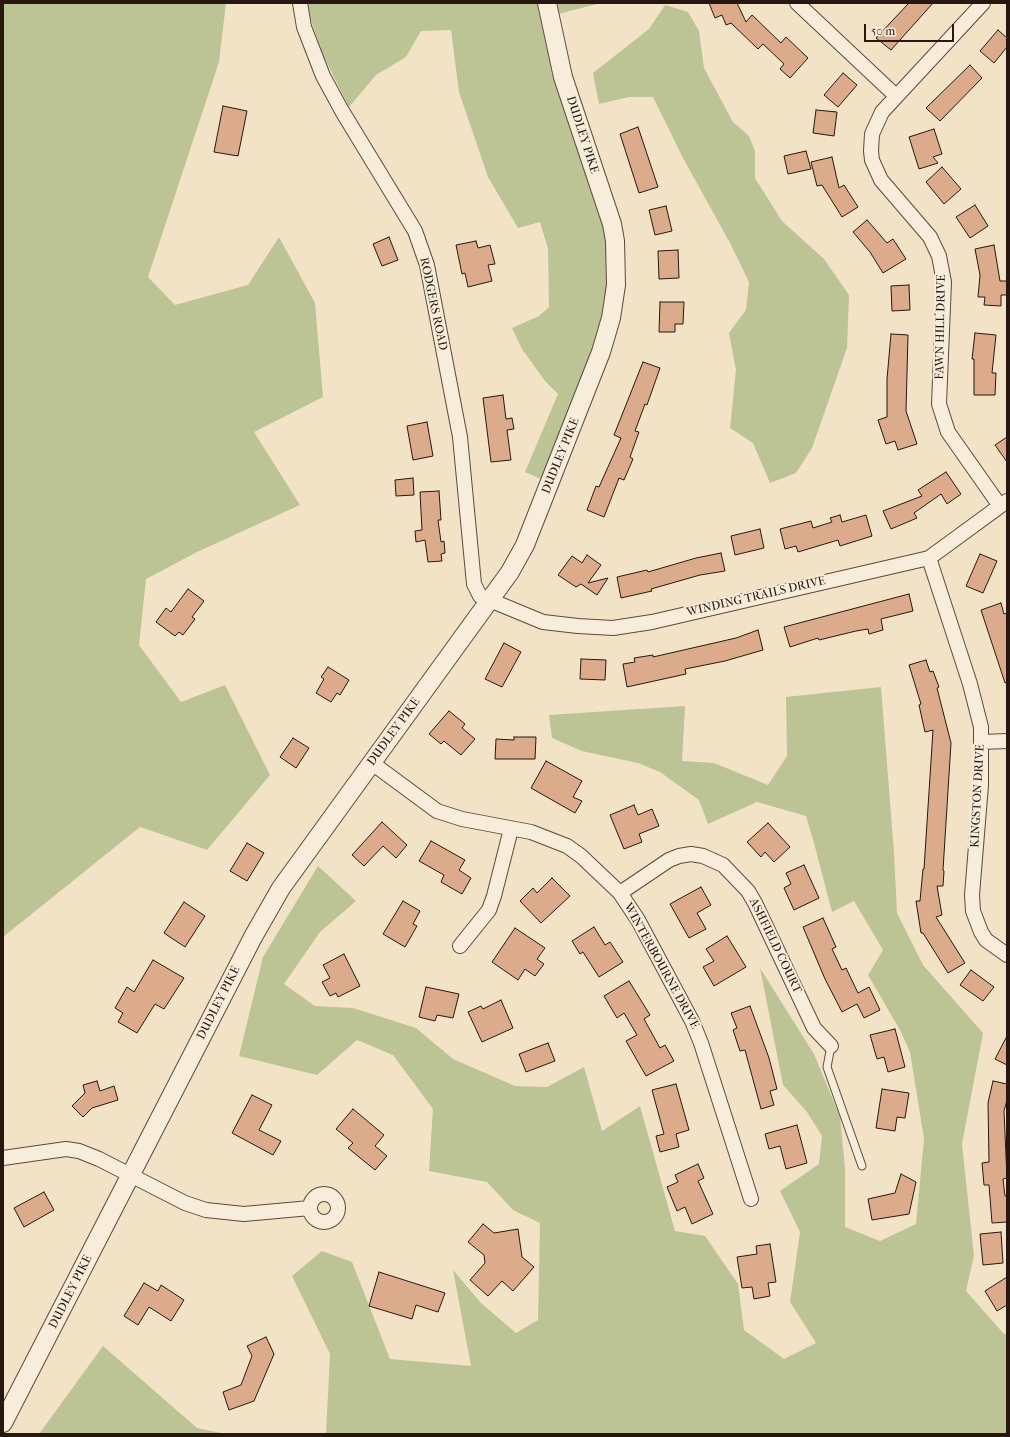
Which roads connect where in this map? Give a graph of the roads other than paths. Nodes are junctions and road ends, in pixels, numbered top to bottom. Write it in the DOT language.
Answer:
graph roads {
  1 [pos="300,3"];
  2 [pos="547,3"];
  3 [pos="797,3"];
  4 [pos="983,3"];
  5 [pos="896,96"];
  6 [pos="1004,503"];
  7 [pos="929,558"];
  8 [pos="491,600"];
  9 [pos="1007,741"];
  10 [pos="982,742"];
  11 [pos="372,763"];
  12 [pos="511,829"];
  13 [pos="620,893"];
  14 [pos="460,946"];
  15 [pos="1007,955"];
  16 [pos="831,1046"];
  17 [pos="3,1158"];
  18 [pos="862,1166"];
  19 [pos="131,1175"];
  20 [pos="751,1199"];
  21 [pos="310,1208"];
  22 [pos="3,1423"];
  1 -- 8 [label="street, RODGERS ROAD"];
  2 -- 8 [label="street, DUDLEY PIKE"];
  3 -- 5 [label="street"];
  4 -- 5 [label="street, FAWN HILL DRIVE"];
  5 -- 6 [label="street, FAWN HILL DRIVE"];
  6 -- 7 [label="street, WINDING TRAILS DRIVE"];
  7 -- 8 [label="street, WINDING TRAILS DRIVE"];
  7 -- 10 [label="street, KINGSTON DRIVE"];
  8 -- 11 [label="street, DUDLEY PIKE"];
  9 -- 10 [label="street"];
  10 -- 15 [label="street, KINGSTON DRIVE"];
  11 -- 12 [label="street, WINTERBOURNE DRIVE"];
  11 -- 19 [label="street, DUDLEY PIKE"];
  12 -- 13 [label="street, WINTERBOURNE DRIVE"];
  12 -- 14 [label="street"];
  13 -- 16 [label="street, ASHFIELD COURT"];
  13 -- 20 [label="street, WINTERBOURNE DRIVE"];
  16 -- 18 [label="lane"];
  17 -- 19 [label="street"];
  19 -- 21 [label="street"];
  19 -- 22 [label="street, DUDLEY PIKE"];
}
